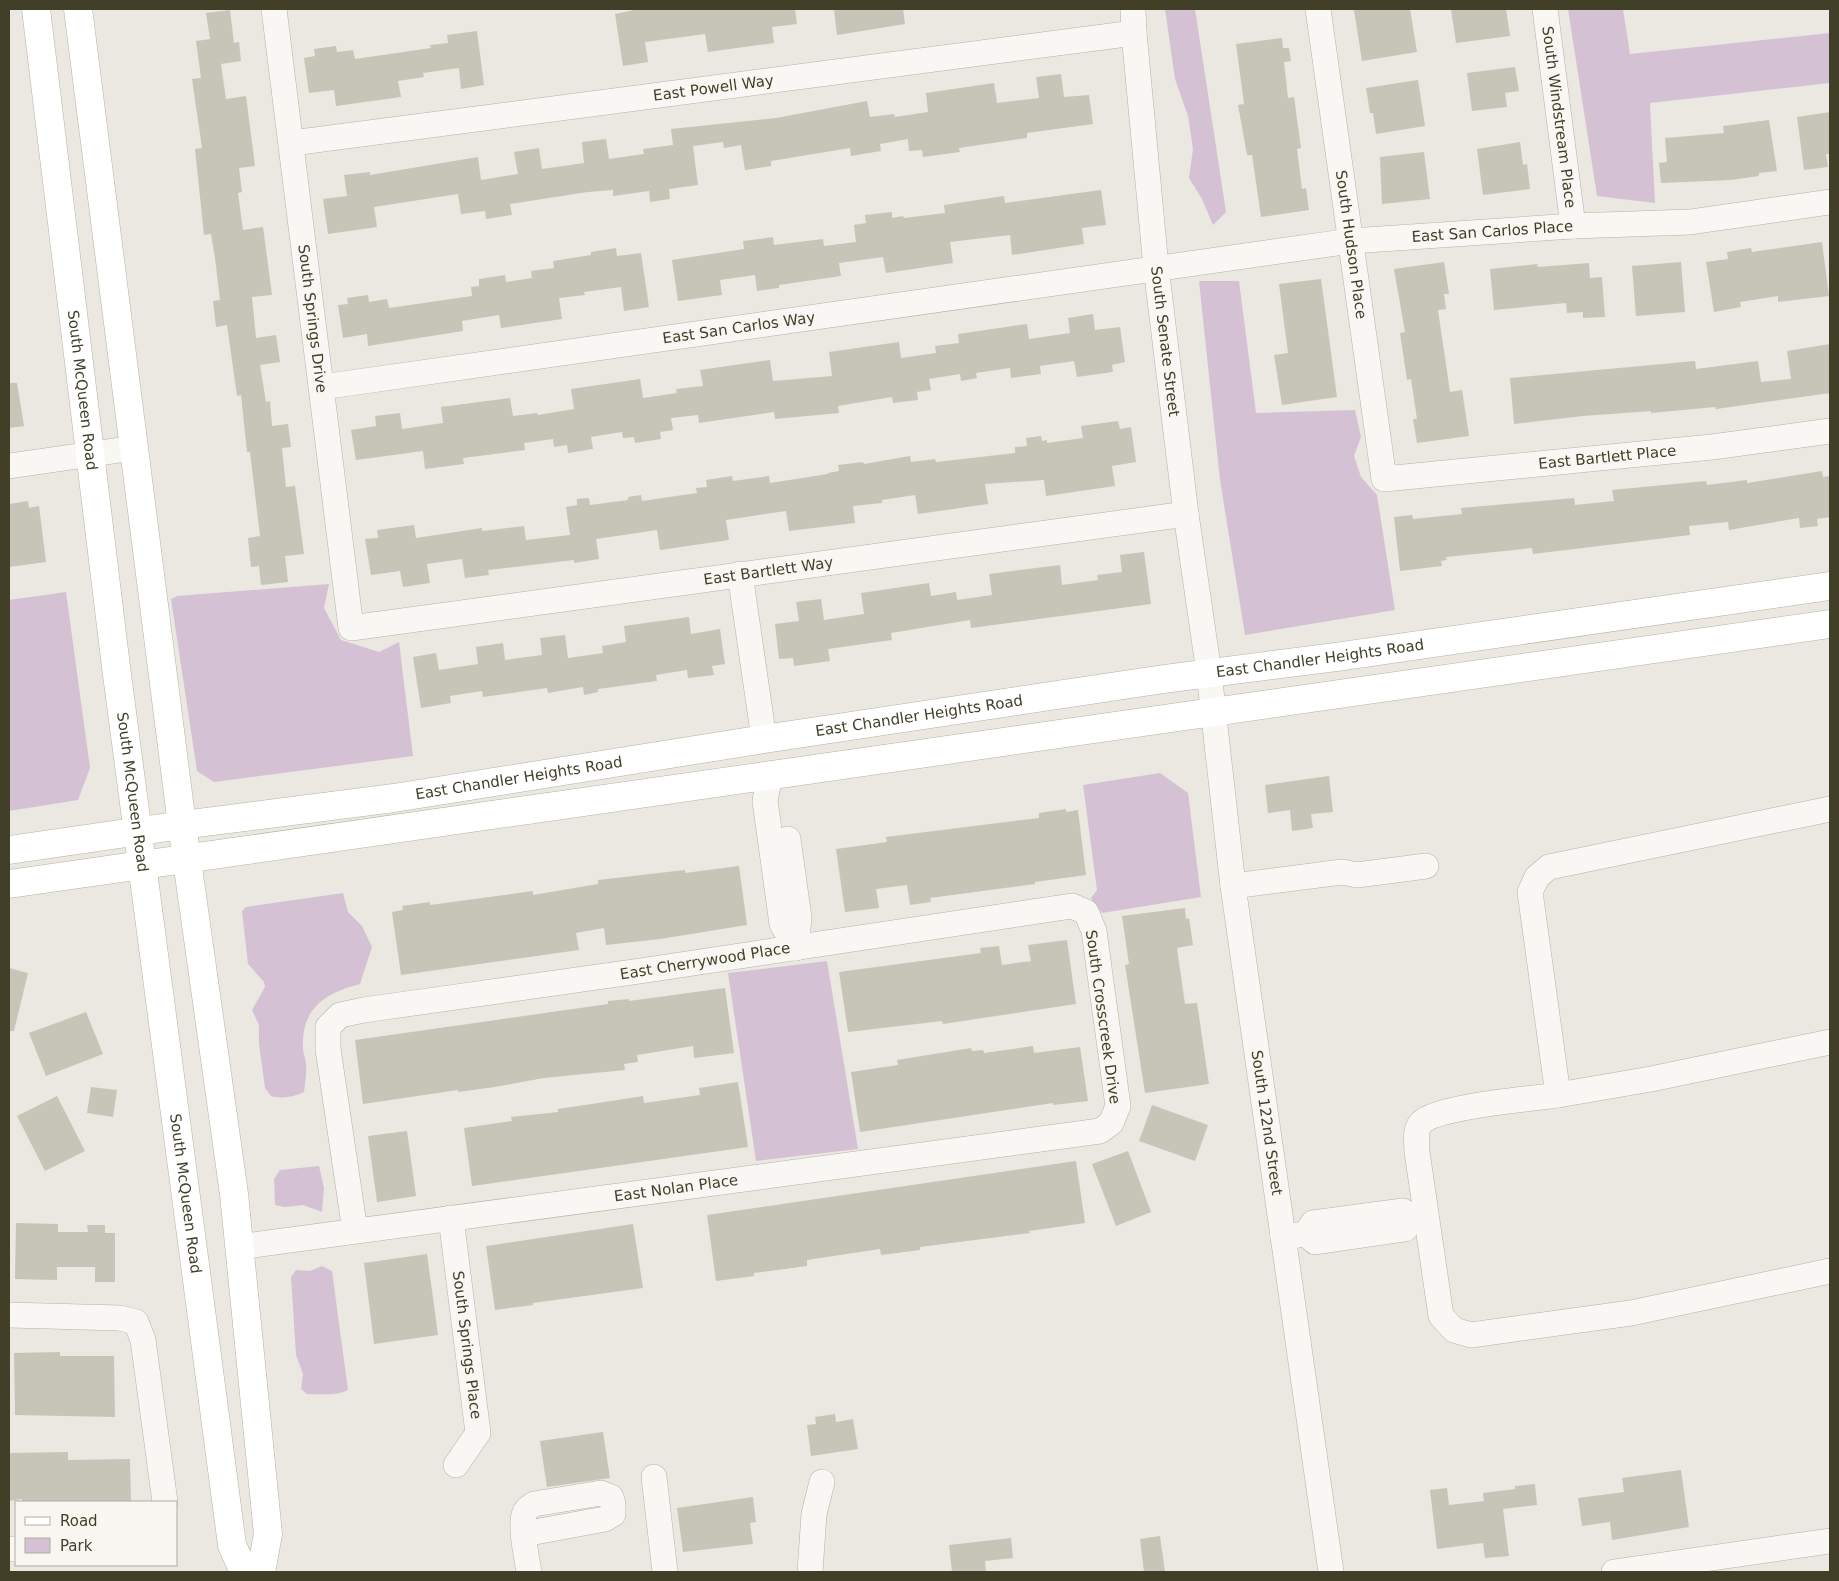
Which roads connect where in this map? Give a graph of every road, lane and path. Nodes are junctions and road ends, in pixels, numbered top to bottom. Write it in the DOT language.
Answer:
graph roads {
  1 [pos="36,9"];
  2 [pos="78,9"];
  3 [pos="274,9"];
  4 [pos="1318,9"];
  5 [pos="1545,9"];
  6 [pos="1133,21"];
  7 [pos="292,143"];
  8 [pos="1830,202"];
  9 [pos="1573,226"];
  10 [pos="1351,241"];
  11 [pos="1156,267"];
  12 [pos="322,386"];
  13 [pos="1830,431"];
  14 [pos="134,448"];
  15 [pos="91,454"];
  16 [pos="9,466"];
  17 [pos="1384,479"];
  18 [pos="1186,514"];
  19 [pos="740,574"];
  20 [pos="1830,586"];
  21 [pos="1830,624"];
  22 [pos="351,628"];
  23 [pos="1210,673"];
  24 [pos="1213,711"];
  25 [pos="764,739"];
  26 [pos="770,775"];
  27 [pos="1830,809"];
  28 [pos="182,825"];
  29 [pos="138,831"];
  30 [pos="9,850"];
  31 [pos="186,859"];
  32 [pos="143,865"];
  33 [pos="1426,866"];
  34 [pos="9,884"];
  35 [pos="1234,886"];
  36 [pos="1086,912"];
  37 [pos="796,948"];
  38 [pos="1830,1042"];
  39 [pos="1558,1095"];
  40 [pos="1111,1123"];
  41 [pos="1420,1217"];
  42 [pos="451,1218"];
  43 [pos="355,1231"];
  44 [pos="1294,1236"];
  45 [pos="239,1247"];
  46 [pos="1830,1271"];
  47 [pos="9,1315"];
  48 [pos="456,1465"];
  49 [pos="654,1477"];
  50 [pos="822,1482"];
  51 [pos="165,1501"];
  52 [pos="524,1534"];
  53 [pos="1830,1541"];
  54 [pos="244,1572"];
  55 [pos="261,1572"];
  56 [pos="529,1572"];
  57 [pos="665,1572"];
  58 [pos="810,1572"];
  59 [pos="1332,1572"];
  60 [pos="1614,1572"];
  1 -- 15 [label="main road, South McQueen Road"];
  2 -- 14 [label="main road"];
  3 -- 7 [label="street, South Springs Drive"];
  4 -- 10 [label="street, South Hudson Place"];
  5 -- 9 [label="street, South Windstream Place"];
  6 -- 7 [label="street, East Powell Way"];
  6 -- 11 [label="street, South Senate Street"];
  7 -- 12 [label="street, South Springs Drive"];
  8 -- 9 [label="street, East San Carlos Place"];
  9 -- 10 [label="street, East San Carlos Place"];
  10 -- 11 [label="street, East San Carlos Place"];
  10 -- 17 [label="street, South Hudson Place"];
  11 -- 12 [label="street, East San Carlos Way"];
  11 -- 18 [label="street, South Senate Street"];
  12 -- 22 [label="street, South Springs Drive"];
  13 -- 17 [label="street, East Bartlett Place"];
  14 -- 15 [label="street"];
  14 -- 28 [label="main road"];
  15 -- 16 [label="street"];
  15 -- 29 [label="main road, South McQueen Road"];
  18 -- 19 [label="street, East Bartlett Way"];
  18 -- 23 [label="street, South Senate Street"];
  19 -- 22 [label="street, East Bartlett Way"];
  19 -- 25 [label="street"];
  20 -- 23 [label="main road, East Chandler Heights Road"];
  21 -- 24 [label="main road, East Chandler Heights Road"];
  23 -- 24 [label="street, South 122nd Street"];
  23 -- 25 [label="main road, East Chandler Heights Road"];
  24 -- 26 [label="main road, East Chandler Heights Road"];
  24 -- 35 [label="street, South 122nd Street"];
  25 -- 26 [label="main road"];
  25 -- 28 [label="main road, East Chandler Heights Road"];
  26 -- 31 [label="main road, East Chandler Heights Road"];
  26 -- 37 [label="street"];
  27 -- 39 [label="street"];
  28 -- 29 [label="main road, East Chandler Heights Road"];
  28 -- 31 [label="main road"];
  29 -- 30 [label="main road, East Chandler Heights Road"];
  29 -- 32 [label="main road, South McQueen Road"];
  31 -- 32 [label="main road, East Chandler Heights Road"];
  31 -- 45 [label="main road"];
  32 -- 34 [label="main road, East Chandler Heights Road"];
  32 -- 54 [label="main road, South McQueen Road"];
  33 -- 35 [label="street"];
  35 -- 44 [label="street, South 122nd Street"];
  36 -- 37 [label="street, East Cherrywood Place"];
  36 -- 40 [label="street, South Crosscreek Drive"];
  37 -- 43 [label="street, East Cherrywood Place"];
  38 -- 39 [label="street"];
  39 -- 41 [label="street"];
  40 -- 42 [label="street, East Nolan Place"];
  41 -- 44 [label="street"];
  41 -- 46 [label="street"];
  42 -- 43 [label="street, East Nolan Place"];
  42 -- 48 [label="street, South Springs Place"];
  43 -- 45 [label="street, East Nolan Place"];
  44 -- 59 [label="street, South 122nd Street"];
  45 -- 55 [label="main road"];
  47 -- 51 [label="street"];
  49 -- 57 [label="street"];
  50 -- 58 [label="street"];
  52 -- 56 [label="street"];
  53 -- 60 [label="street"];
}
